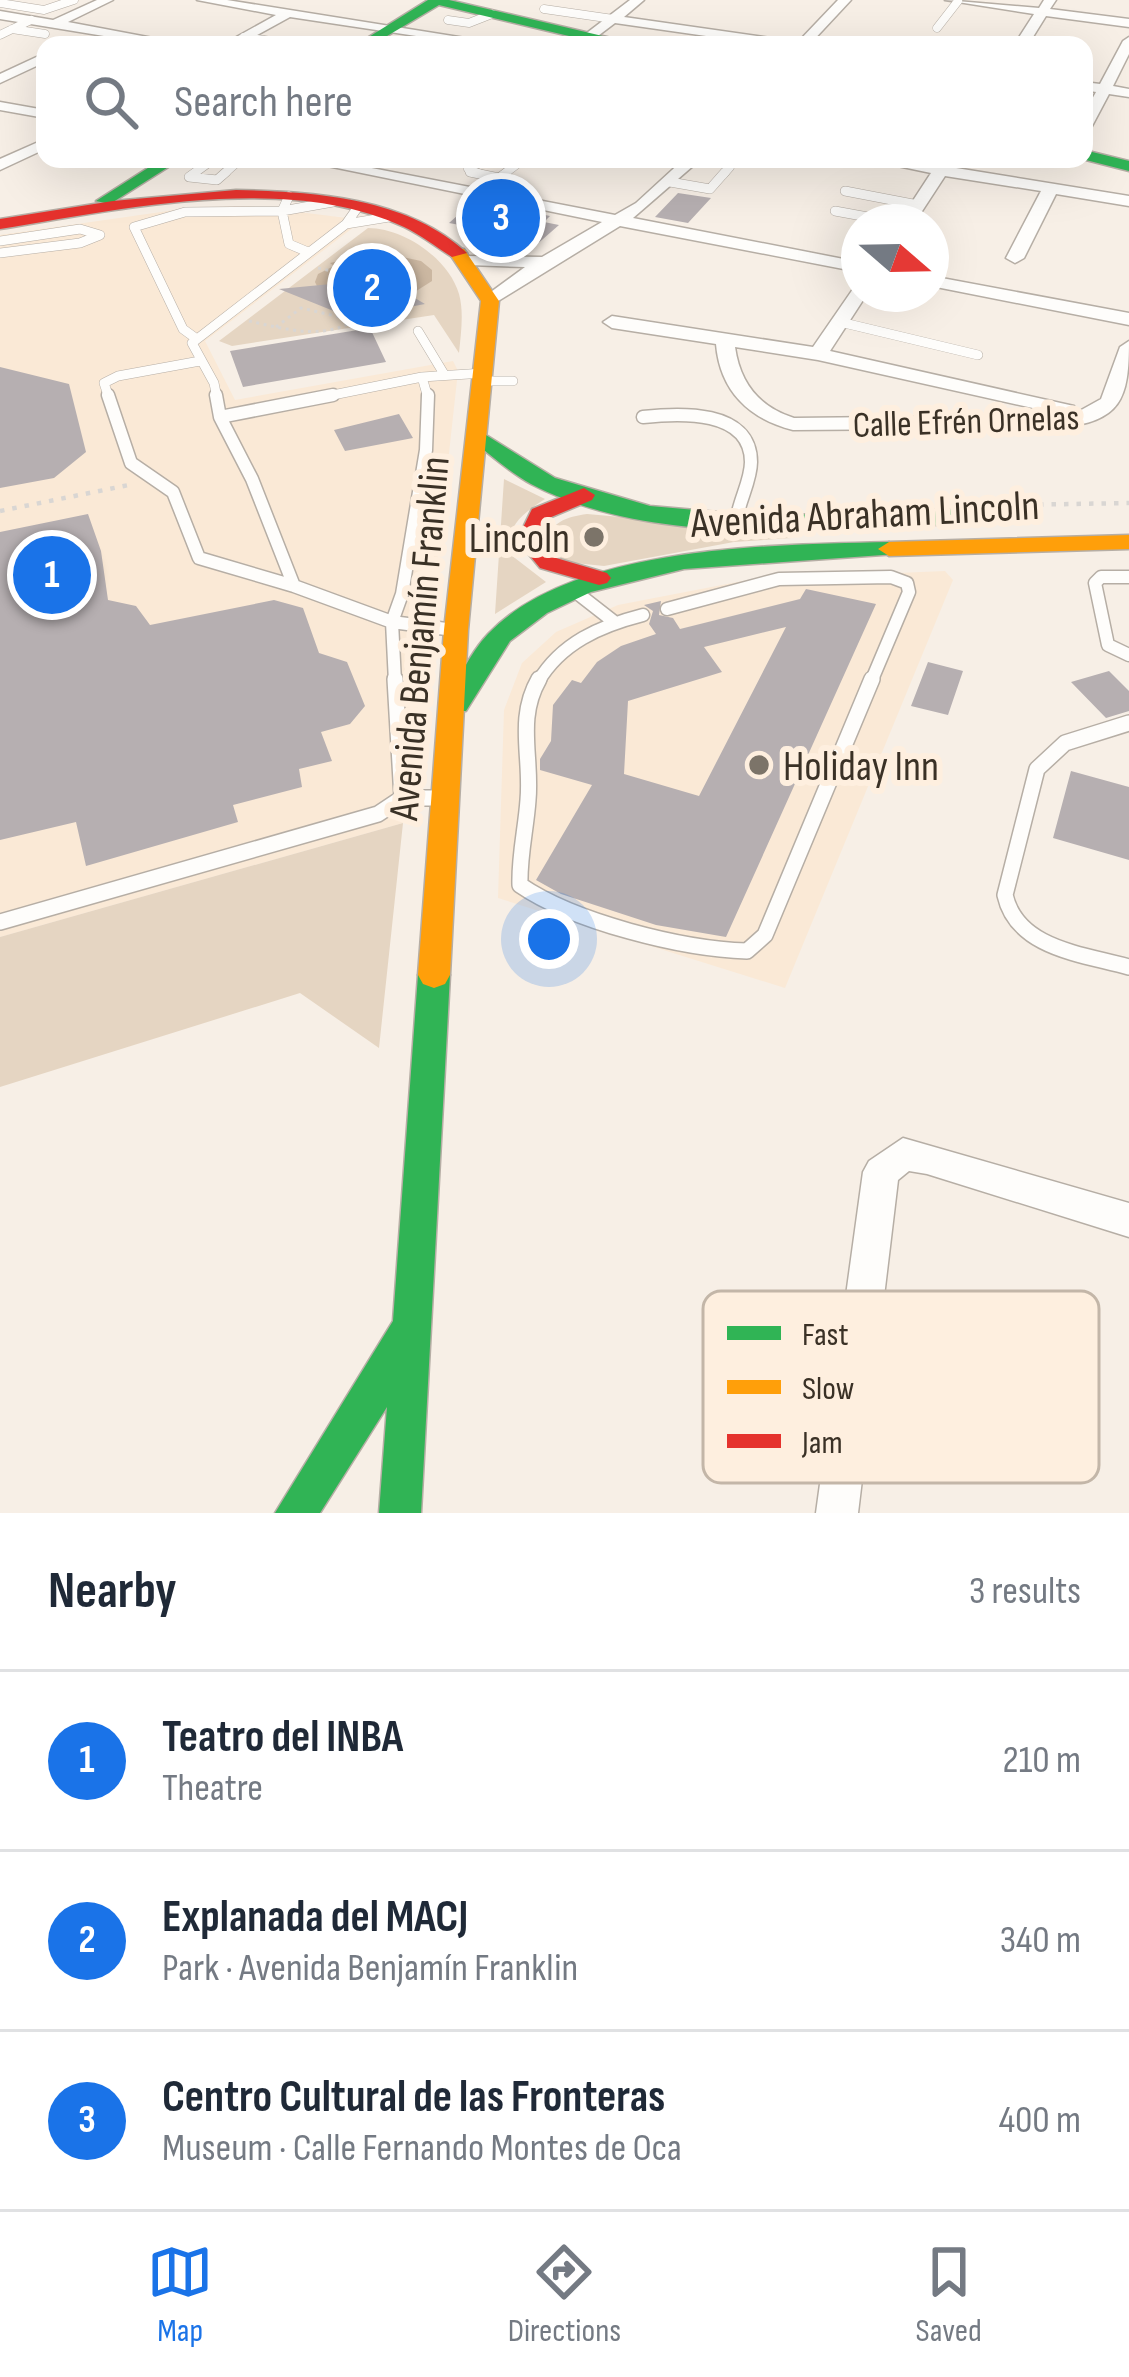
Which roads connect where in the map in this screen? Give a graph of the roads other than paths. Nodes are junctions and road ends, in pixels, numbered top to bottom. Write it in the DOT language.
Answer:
graph roads {
  1 [pos="55,0"];
  2 [pos="107,0"];
  3 [pos="203,0"];
  4 [pos="312,0"];
  5 [pos="436,0"];
  6 [pos="638,0"];
  7 [pos="845,0"];
  8 [pos="954,0"];
  9 [pos="71,1"];
  10 [pos="0,4"];
  11 [pos="1046,6"];
  12 [pos="544,9"];
  13 [pos="288,13"];
  14 [pos="0,15"];
  15 [pos="31,20"];
  16 [pos="1129,23"];
  17 [pos="50,28"];
  18 [pos="391,28"];
  19 [pos="937,28"];
  20 [pos="12,29"];
  21 [pos="102,31"];
  22 [pos="618,32"];
  23 [pos="91,36"];
  24 [pos="131,36"];
  25 [pos="246,36"];
  26 [pos="378,36"];
  27 [pos="443,36"];
  28 [pos="567,36"];
  29 [pos="674,36"];
  30 [pos="808,36"];
  31 [pos="1027,36"];
  32 [pos="3,39"];
  33 [pos="1129,40"];
  34 [pos="36,61"];
  35 [pos="0,79"];
  36 [pos="1093,87"];
  37 [pos="1104,89"];
  38 [pos="1129,93"];
  39 [pos="0,106"];
  40 [pos="1093,110"];
  41 [pos="36,113"];
  42 [pos="36,147"];
  43 [pos="1093,157"];
  44 [pos="0,165"];
  45 [pos="1129,166"];
  46 [pos="159,168"];
  47 [pos="202,168"];
  48 [pos="234,168"];
  49 [pos="349,168"];
  50 [pos="474,168"];
  51 [pos="512,168"];
  52 [pos="684,168"];
  53 [pos="729,168"];
  54 [pos="943,168"];
  55 [pos="959,168"];
  56 [pos="670,182"];
  57 [pos="217,188"];
  58 [pos="1052,188"];
  59 [pos="845,191"];
  60 [pos="1129,201"];
  61 [pos="285,203"];
  62 [pos="913,204"];
  63 [pos="919,204"];
  64 [pos="97,209"];
  65 [pos="346,211"];
  66 [pos="836,211"];
  67 [pos="841,212"];
  68 [pos="621,219"];
  69 [pos="19,232"];
  70 [pos="0,241"];
  71 [pos="308,252"];
  72 [pos="0,253"];
  73 [pos="1015,258"];
  74 [pos="469,260"];
  75 [pos="546,262"];
  76 [pos="841,263"];
  77 [pos="949,284"];
  78 [pos="490,301"];
  79 [pos="847,312"];
  80 [pos="1129,319"];
  81 [pos="612,322"];
  82 [pos="840,322"];
  83 [pos="418,332"];
  84 [pos="194,337"];
  85 [pos="725,339"];
  86 [pos="1129,346"];
  87 [pos="818,354"];
  88 [pos="978,355"];
  89 [pos="200,361"];
  90 [pos="444,374"];
  91 [pos="422,376"];
  92 [pos="484,377"];
  93 [pos="513,382"];
  94 [pos="220,417"];
  95 [pos="643,417"];
  96 [pos="1097,417"];
  97 [pos="478,436"];
  98 [pos="584,496"];
  99 [pos="1010,515"];
  100 [pos="736,517"];
  101 [pos="1129,542"];
  102 [pos="774,566"];
  103 [pos="1129,577"];
  104 [pos="599,578"];
  105 [pos="293,586"];
  106 [pos="572,589"];
  107 [pos="667,609"];
  108 [pos="643,615"];
  109 [pos="613,621"];
  110 [pos="392,622"];
  111 [pos="456,630"];
  112 [pos="1129,655"];
  113 [pos="452,714"];
  114 [pos="1129,723"];
  115 [pos="446,797"];
  116 [pos="402,798"];
  117 [pos="0,922"];
  118 [pos="1129,967"];
  119 [pos="1129,1220"];
  120 [pos="866,1291"];
  121 [pos="412,1320"];
  122 [pos="841,1483"];
  123 [pos="296,1513"];
  124 [pos="400,1513"];
  125 [pos="837,1513"];
  1 -- 9 [label="lane"];
  2 -- 17 [label="street"];
  3 -- 13 [label="street"];
  4 -- 13 [label="street"];
  5 -- 18 [label="main road"];
  5 -- 28 [label="main road"];
  6 -- 22 [label="street"];
  7 -- 30 [label="street"];
  8 -- 11 [label="street"];
  8 -- 19 [label="lane"];
  9 -- 10 [label="lane"];
  11 -- 16 [label="street"];
  11 -- 31 [label="street"];
  12 -- 22 [label="lane"];
  13 -- 18 [label="street"];
  13 -- 25 [label="street"];
  14 -- 15 [label="street"];
  15 -- 17 [label="street"];
  15 -- 20 [label="lane"];
  17 -- 20 [label="lane"];
  17 -- 21 [label="street"];
  18 -- 26 [label="main road"];
  18 -- 27 [label="street"];
  20 -- 32 [label="lane"];
  21 -- 23 [label="street"];
  21 -- 24 [label="street"];
  22 -- 29 [label="street"];
  33 -- 37 [label="street"];
  34 -- 35 [label="street"];
  36 -- 37 [label="street"];
  37 -- 38 [label="street"];
  37 -- 40 [label="street"];
  39 -- 41 [label="street"];
  42 -- 44 [label="street"];
  43 -- 45 [label="main road"];
  46 -- 64 [label="main road"];
  47 -- 57 [label="lane"];
  48 -- 57 [label="lane"];
  49 -- 68 [label="street"];
  50 -- 51 [label="lane"];
  52 -- 56 [label="street"];
  53 -- 56 [label="lane"];
  54 -- 63 [label="street"];
  55 -- 58 [label="street"];
  56 -- 68 [label="street"];
  57 -- 61 [label="main road"];
  57 -- 64 [label="main road"];
  58 -- 60 [label="street"];
  58 -- 73 [label="street"];
  59 -- 62 [label="lane"];
  61 -- 65 [label="main road"];
  61 -- 71 [label="lane"];
  61 -- 84 [label="lane"];
  64 -- 69 [label="main road"];
  65 -- 71 [label="lane"];
  65 -- 74 [label="main road"];
  66 -- 67 [label="lane"];
  68 -- 75 [label="street"];
  68 -- 76 [label="street"];
  69 -- 69 [label="lane"];
  69 -- 70 [label="lane"];
  69 -- 72 [label="lane"];
  71 -- 84 [label="lane"];
  74 -- 75 [label="street"];
  74 -- 78 [label="main road"];
  75 -- 78 [label="street"];
  77 -- 80 [label="street"];
  78 -- 92 [label="main road, Avenida Benjamín Franklin"];
  79 -- 82 [label="street"];
  81 -- 85 [label="street, Calle Efrén Ornelas"];
  82 -- 87 [label="street"];
  82 -- 88 [label="lane"];
  83 -- 90 [label="lane"];
  84 -- 89 [label="lane"];
  85 -- 87 [label="street, Calle Efrén Ornelas"];
  85 -- 96 [label="street, Calle Efrén Ornelas"];
  86 -- 96 [label="street"];
  87 -- 96 [label="street, Calle Efrén Ornelas"];
  89 -- 94 [label="lane"];
  89 -- 105 [label="lane"];
  90 -- 91 [label="lane"];
  90 -- 92 [label="lane"];
  91 -- 94 [label="lane"];
  91 -- 110 [label="lane"];
  92 -- 93 [label="lane"];
  92 -- 97 [label="main road, Avenida Benjamín Franklin"];
  94 -- 105 [label="lane"];
  95 -- 100 [label="lane"];
  97 -- 98 [label="main road, Avenida Abraham Lincoln"];
  97 -- 111 [label="main road, Avenida Benjamín Franklin"];
  98 -- 100 [label="main road, Avenida Abraham Lincoln"];
  98 -- 104 [label="main road"];
  99 -- 100 [label="main road, Avenida Abraham Lincoln"];
  101 -- 102 [label="main road, Avenida Abraham Lincoln"];
  102 -- 104 [label="main road, Avenida Abraham Lincoln"];
  102 -- 107 [label="lane"];
  102 -- 109 [label="lane"];
  103 -- 112 [label="lane"];
  104 -- 106 [label="main road, Avenida Abraham Lincoln"];
  105 -- 110 [label="lane"];
  106 -- 109 [label="lane"];
  106 -- 113 [label="main road, Avenida Abraham Lincoln"];
  108 -- 109 [label="lane"];
  110 -- 111 [label="lane"];
  110 -- 116 [label="lane"];
  111 -- 113 [label="main road, Avenida Benjamín Franklin"];
  113 -- 115 [label="main road, Avenida Benjamín Franklin"];
  114 -- 118 [label="lane"];
  115 -- 116 [label="lane"];
  115 -- 121 [label="main road, Avenida Benjamín Franklin"];
  116 -- 117 [label="lane"];
  119 -- 120 [label="street"];
  121 -- 123 [label="main road"];
  121 -- 124 [label="main road, Avenida Benjamín Franklin"];
  122 -- 125 [label="street"];
}
